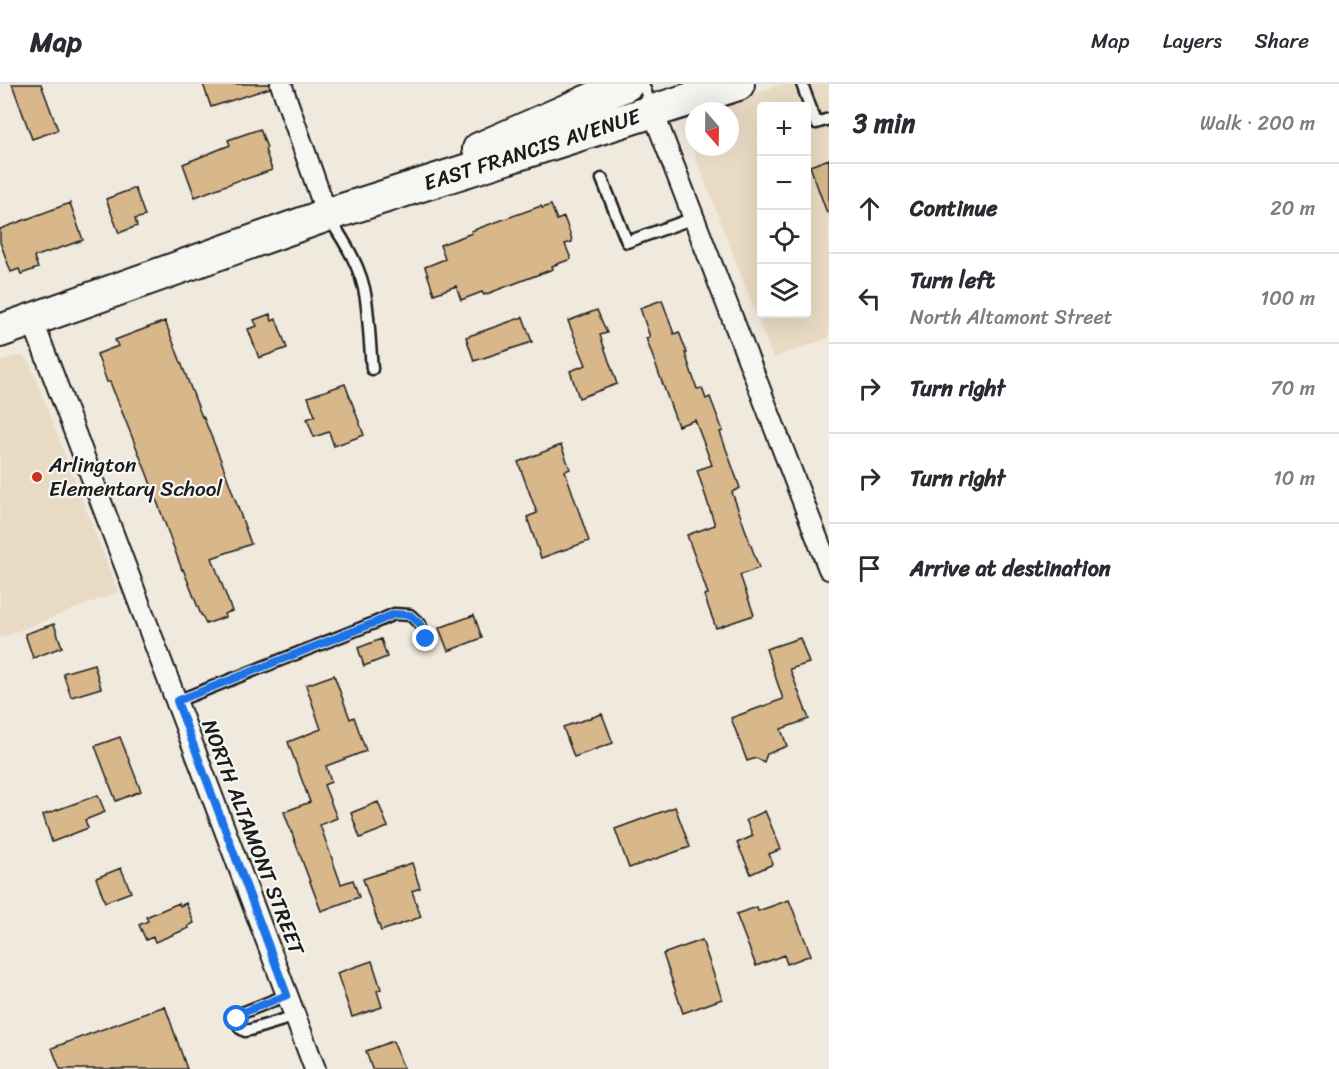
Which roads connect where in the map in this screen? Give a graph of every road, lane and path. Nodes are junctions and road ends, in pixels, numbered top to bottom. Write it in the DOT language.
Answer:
graph roads {
  1 [pos="281,84"];
  2 [pos="627,84"];
  3 [pos="738,84"];
  4 [pos="802,84"];
  5 [pos="648,98"];
  6 [pos="829,119"];
  7 [pos="602,179"];
  8 [pos="327,215"];
  9 [pos="694,218"];
  10 [pos="32,319"];
  11 [pos="0,331"];
  12 [pos="372,369"];
  13 [pos="829,569"];
  14 [pos="426,639"];
  15 [pos="177,701"];
  16 [pos="287,995"];
  17 [pos="296,1016"];
  18 [pos="315,1069"];
  1 -- 8 [label="street"];
  2 -- 8 [label="main road, EAST FRANCIS AVENUE"];
  3 -- 5 [label="main road, EAST FRANCIS AVENUE"];
  4 -- 6 [label="lane"];
  5 -- 8 [label="main road, EAST FRANCIS AVENUE"];
  5 -- 9 [label="street"];
  7 -- 9 [label="lane"];
  8 -- 10 [label="main road, EAST FRANCIS AVENUE"];
  8 -- 12 [label="lane"];
  9 -- 13 [label="street"];
  10 -- 11 [label="main road, EAST FRANCIS AVENUE"];
  10 -- 15 [label="street, NORTH ALTAMONT STREET"];
  14 -- 15 [label="lane"];
  15 -- 16 [label="street, NORTH ALTAMONT STREET"];
  16 -- 17 [label="street, NORTH ALTAMONT STREET"];
  16 -- 17 [label="lane"];
  17 -- 18 [label="street, NORTH ALTAMONT STREET"];
}
